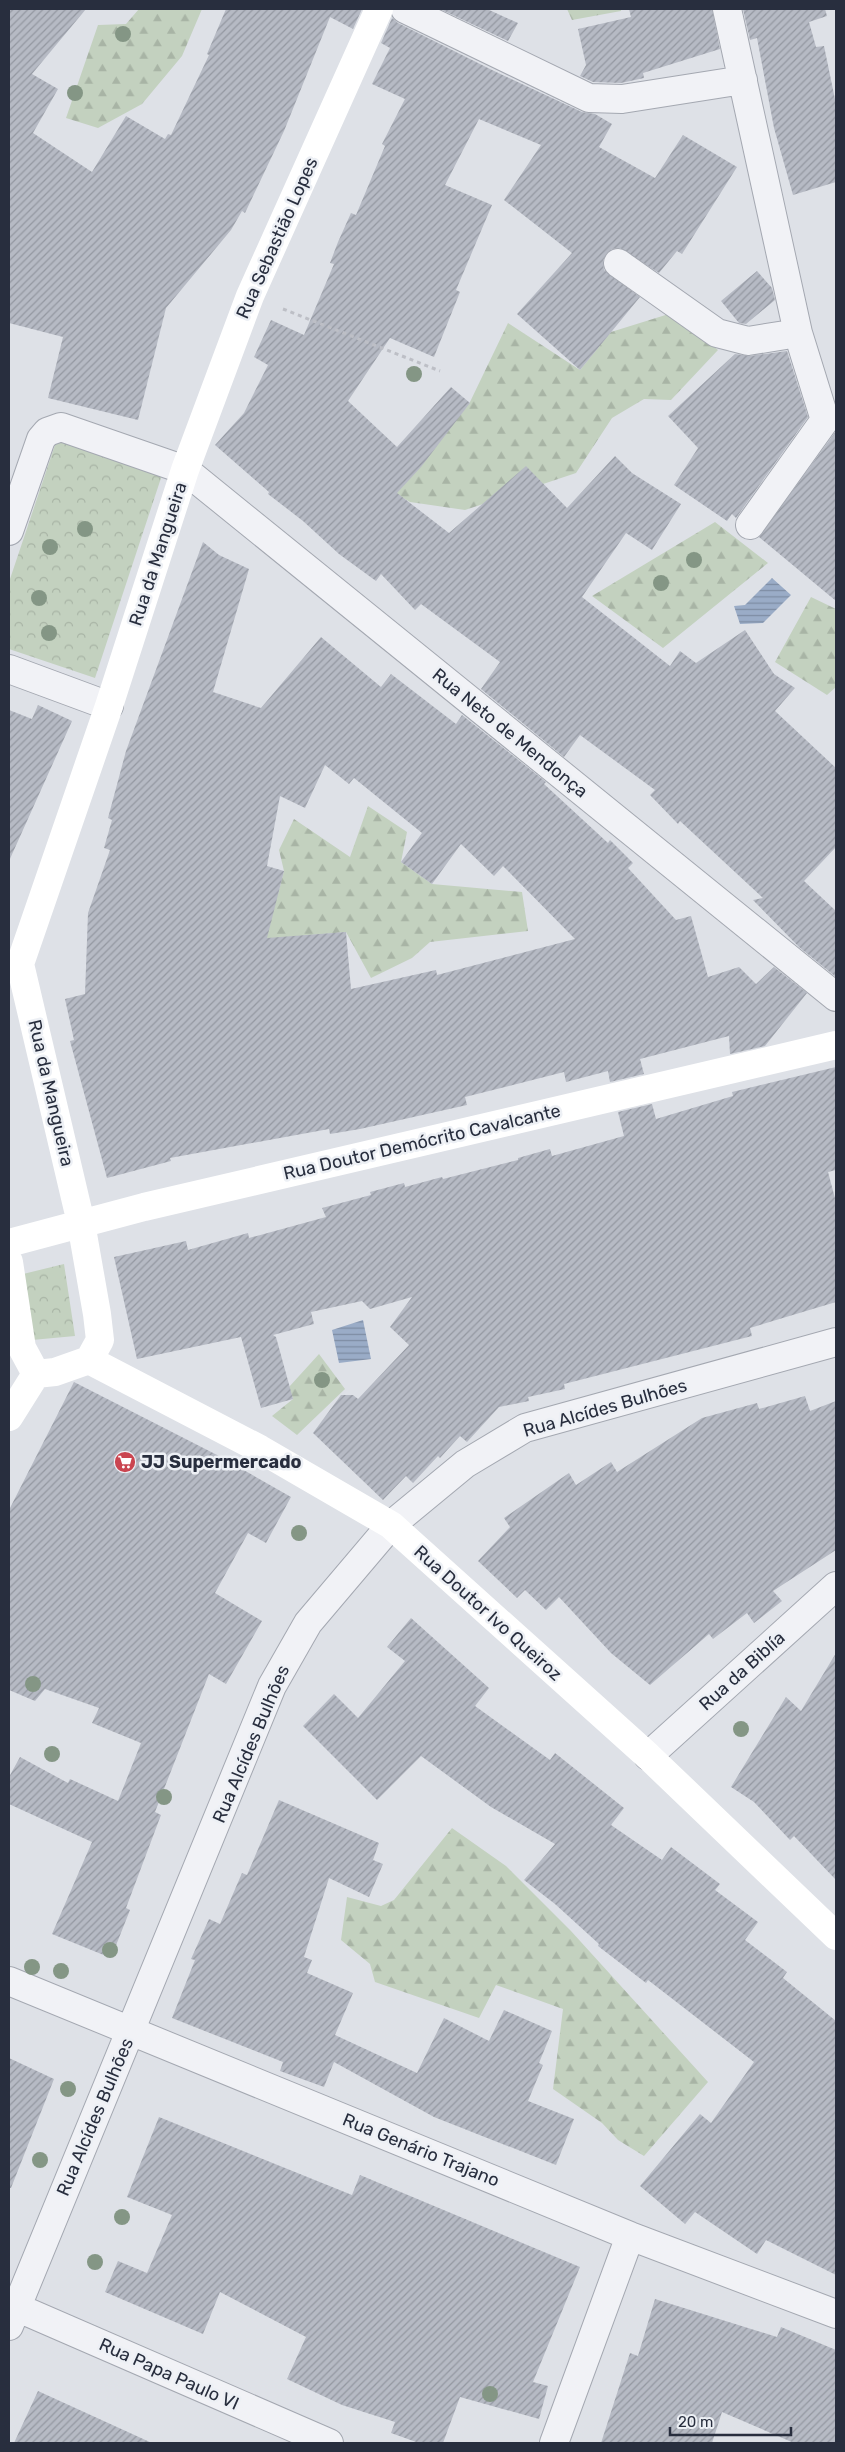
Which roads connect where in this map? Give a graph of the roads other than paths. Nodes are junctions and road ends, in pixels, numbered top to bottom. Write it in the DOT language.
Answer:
graph roads {
  1 [pos="379,9"];
  2 [pos="405,9"];
  3 [pos="727,9"];
  4 [pos="743,80"];
  5 [pos="618,263"];
  6 [pos="798,333"];
  7 [pos="185,470"];
  8 [pos="750,524"];
  9 [pos="9,531"];
  10 [pos="9,669"];
  11 [pos="109,706"];
  12 [pos="14,975"];
  13 [pos="836,995"];
  14 [pos="836,1046"];
  15 [pos="81,1223"];
  16 [pos="9,1243"];
  17 [pos="9,1262"];
  18 [pos="836,1342"];
  19 [pos="94,1350"];
  20 [pos="36,1374"];
  21 [pos="9,1417"];
  22 [pos="391,1526"];
  23 [pos="836,1586"];
  24 [pos="648,1756"];
  25 [pos="836,1936"];
  26 [pos="9,1981"];
  27 [pos="131,2031"];
  28 [pos="630,2236"];
  29 [pos="11,2312"];
  30 [pos="836,2314"];
  31 [pos="329,2443"];
  32 [pos="554,2443"];
  1 -- 7 [label="street, Rua Sebastião Lopes"];
  2 -- 4 [label="street"];
  3 -- 4 [label="street"];
  4 -- 6 [label="street"];
  5 -- 6 [label="street"];
  6 -- 8 [label="street"];
  7 -- 9 [label="street, Rua da Mangueira"];
  7 -- 11 [label="street, Rua da Mangueira"];
  7 -- 13 [label="street, Rua Neto de Mendonça"];
  10 -- 11 [label="street"];
  11 -- 12 [label="street, Rua da Mangueira"];
  12 -- 15 [label="street, Rua da Mangueira"];
  14 -- 15 [label="street, Rua Doutor Demócrito Cavalcante"];
  15 -- 16 [label="street, Rua Doutor Demócrito Cavalcante"];
  15 -- 19 [label="street, Rua da Mangueira"];
  17 -- 20 [label="street"];
  18 -- 22 [label="street, Rua Alcídes Bulhões"];
  19 -- 20 [label="street"];
  19 -- 22 [label="street, Rua Doutor Ivo Queiroz"];
  20 -- 21 [label="street"];
  22 -- 24 [label="street, Rua Doutor Ivo Queiroz"];
  22 -- 27 [label="street, Rua Alcídes Bulhões"];
  23 -- 24 [label="street, Rua da Biblía"];
  24 -- 25 [label="street, Rua Doutor Ivo Queiroz"];
  26 -- 27 [label="street, Rua Genário Trajano"];
  27 -- 28 [label="street, Rua Genário Trajano"];
  27 -- 29 [label="street, Rua Alcídes Bulhões"];
  28 -- 30 [label="street, Rua Genário Trajano"];
  28 -- 32 [label="street"];
  29 -- 31 [label="street, Rua Papa Paulo VI"];
}
